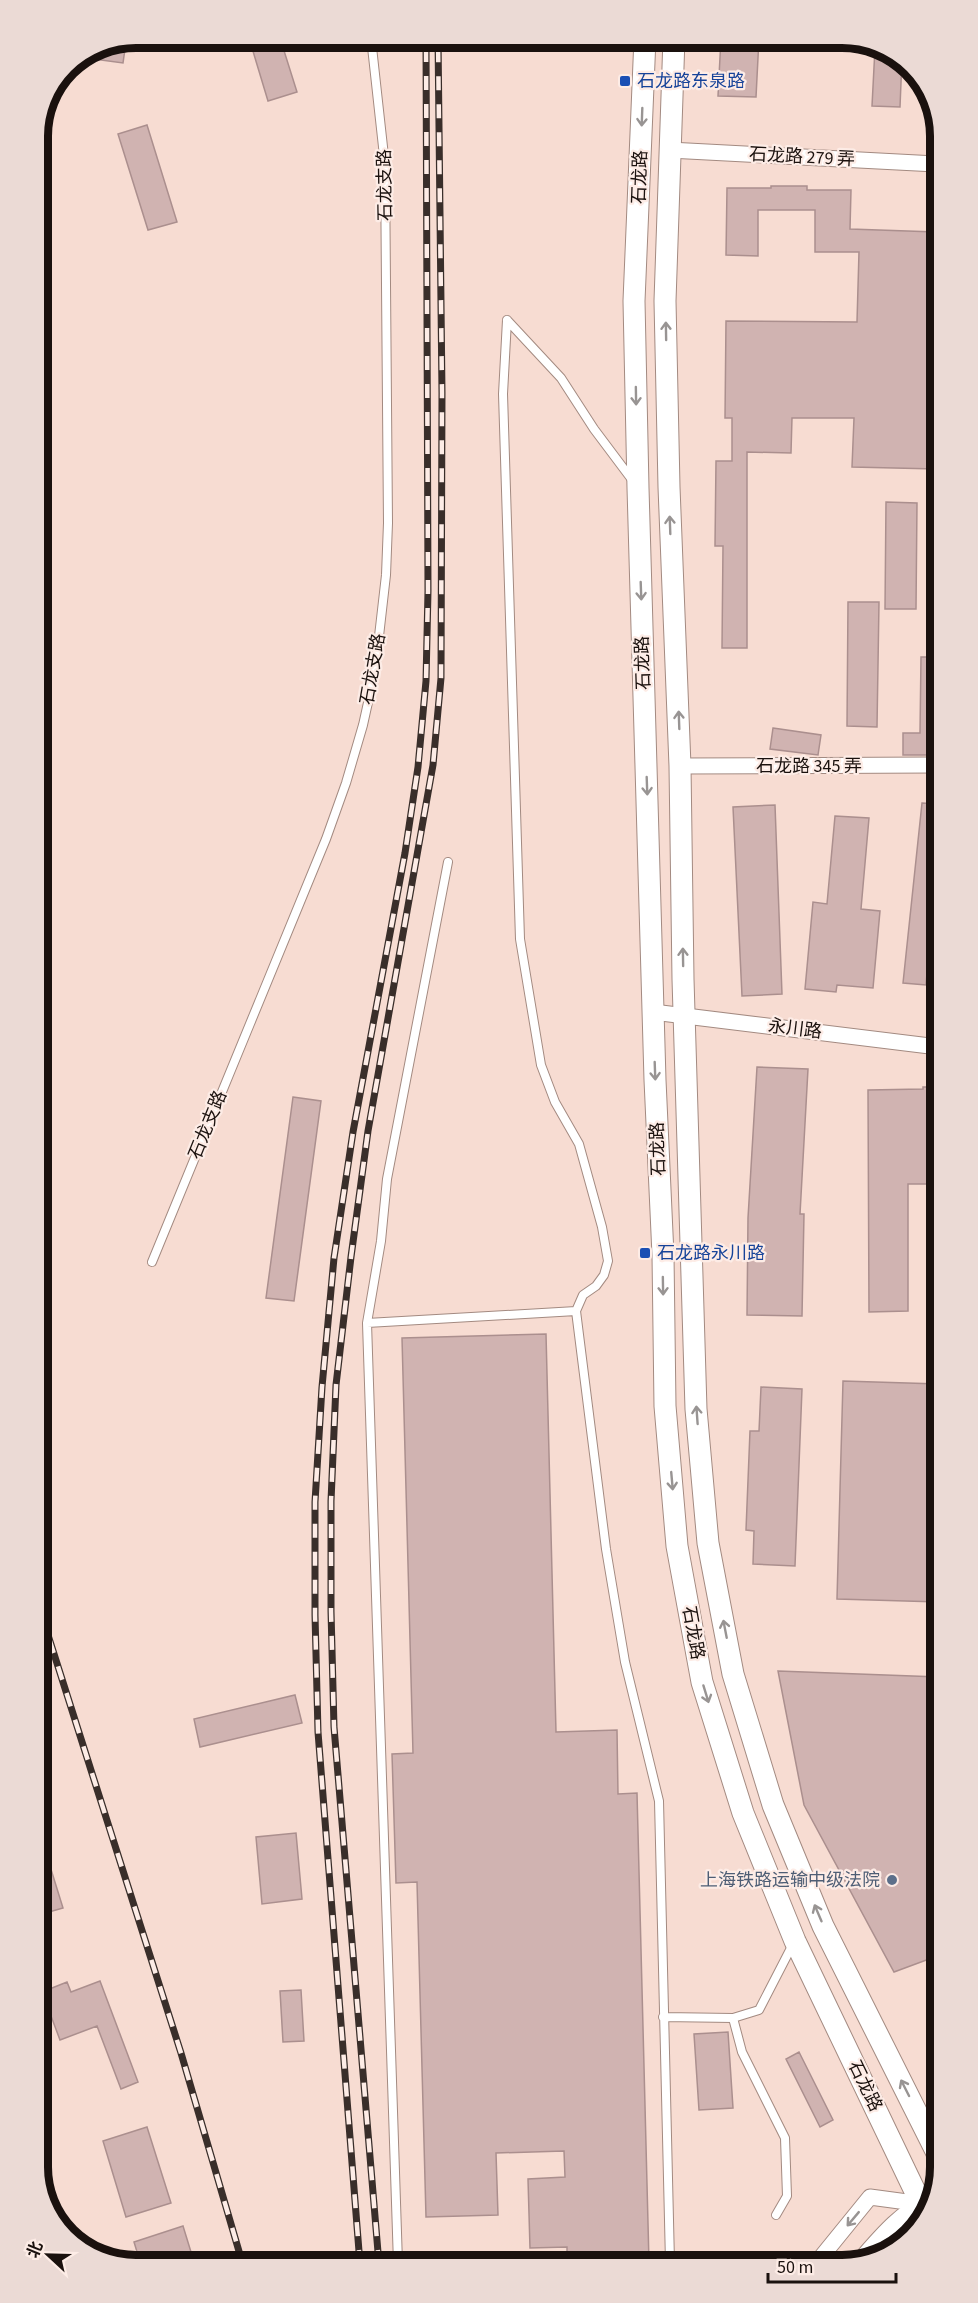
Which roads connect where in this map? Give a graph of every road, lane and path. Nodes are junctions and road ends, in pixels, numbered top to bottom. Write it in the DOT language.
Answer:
graph roads {
  1 [pos="372,48"];
  2 [pos="645,48"];
  3 [pos="674,48"];
  4 [pos="669,150"];
  5 [pos="930,164"];
  6 [pos="638,488"];
  7 [pos="930,765"];
  8 [pos="681,766"];
  9 [pos="448,862"];
  10 [pos="653,1012"];
  11 [pos="684,1016"];
  12 [pos="930,1046"];
  13 [pos="152,1262"];
  14 [pos="576,1311"];
  15 [pos="367,1323"];
  16 [pos="795,1941"];
  17 [pos="663,2017"];
  18 [pos="733,2018"];
  19 [pos="930,2139"];
  20 [pos="923,2201"];
  21 [pos="921,2205"];
  22 [pos="918,2210"];
  23 [pos="776,2215"];
  24 [pos="871,2250"];
  25 [pos="398,2255"];
  26 [pos="670,2255"];
  27 [pos="823,2255"];
  1 -- 13 [label="lane, 石龙支路"];
  2 -- 6 [label="main road, 石龙路, one-way"];
  3 -- 4 [label="main road, 石龙路"];
  4 -- 5 [label="street, 石龙路 279 弄"];
  8 -- 4 [label="main road, 石龙路, one-way"];
  6 -- 10 [label="main road, 石龙路, one-way"];
  6 -- 14 [label="lane"];
  7 -- 8 [label="street, 石龙路 345 弄"];
  11 -- 8 [label="main road, 石龙路, one-way"];
  9 -- 15 [label="lane"];
  10 -- 11 [label="street, 永川路"];
  10 -- 16 [label="main road, 石龙路, one-way"];
  11 -- 12 [label="street, 永川路"];
  19 -- 11 [label="main road, 石龙路, one-way"];
  14 -- 15 [label="lane"];
  14 -- 17 [label="lane"];
  15 -- 25 [label="lane"];
  16 -- 18 [label="lane"];
  16 -- 20 [label="main road, 石龙路"];
  17 -- 18 [label="lane"];
  17 -- 26 [label="lane"];
  18 -- 23 [label="lane"];
  21 -- 27 [label="street, one-way"];
  22 -- 24 [label="street"];
}
